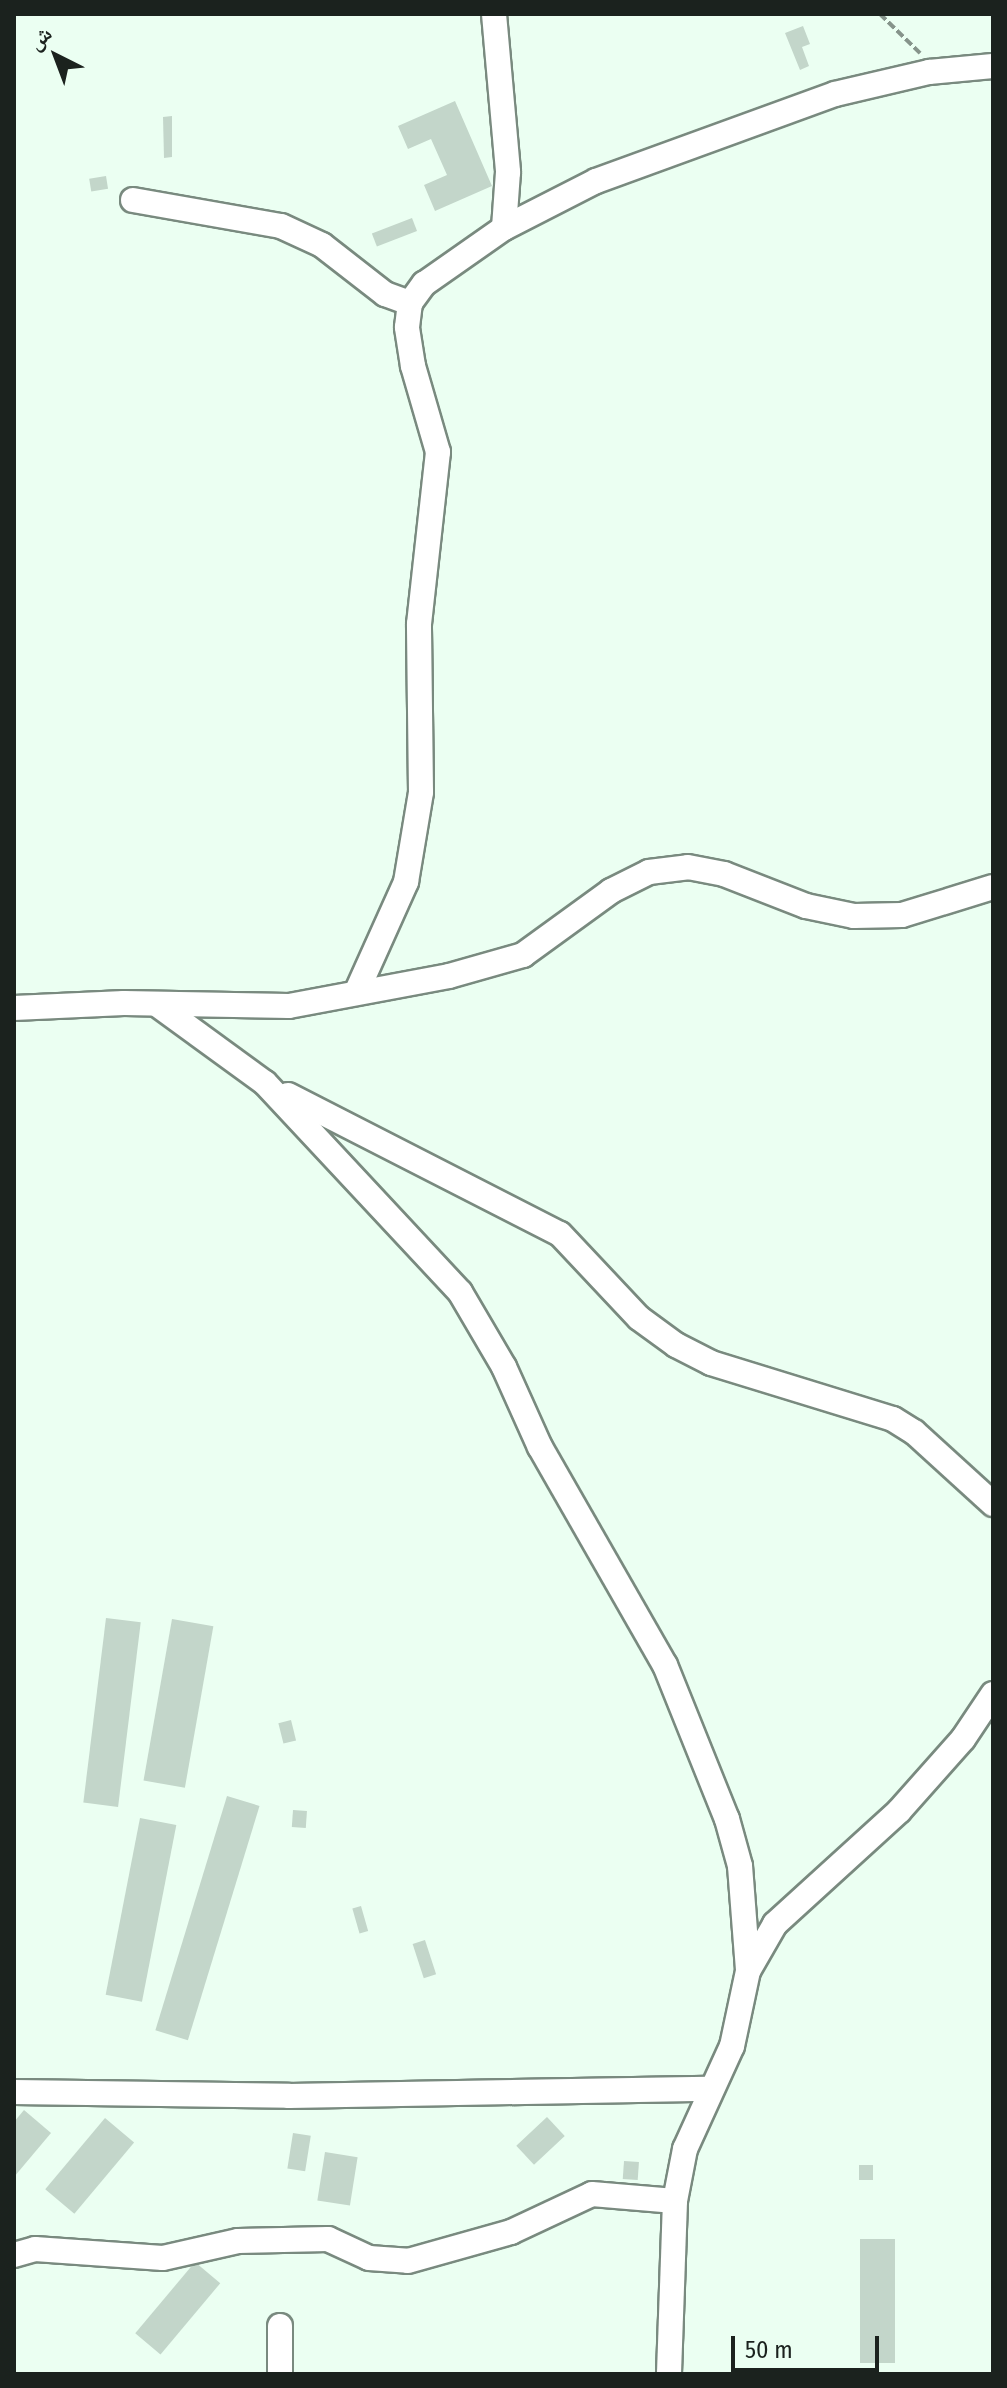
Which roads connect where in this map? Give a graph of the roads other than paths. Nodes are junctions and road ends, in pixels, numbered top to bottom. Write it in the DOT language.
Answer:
graph roads {
  1 [pos="494,14"];
  2 [pos="993,66"];
  3 [pos="133,200"];
  4 [pos="504,228"];
  5 [pos="410,303"];
  6 [pos="993,887"];
  7 [pos="357,991"];
  8 [pos="158,1005"];
  9 [pos="14,1008"];
  10 [pos="265,1083"];
  11 [pos="993,1504"];
  12 [pos="993,1694"];
  13 [pos="748,1971"];
  14 [pos="709,2089"];
  15 [pos="14,2092"];
  16 [pos="675,2201"];
  17 [pos="14,2255"];
  18 [pos="280,2326"];
  19 [pos="280,2374"];
  20 [pos="669,2374"];
  1 -- 4 [label="street"];
  2 -- 4 [label="street"];
  3 -- 5 [label="street"];
  4 -- 5 [label="street"];
  5 -- 7 [label="street"];
  6 -- 7 [label="street"];
  7 -- 8 [label="street"];
  8 -- 9 [label="street"];
  8 -- 10 [label="street"];
  10 -- 11 [label="street"];
  10 -- 13 [label="street"];
  12 -- 13 [label="street"];
  13 -- 14 [label="street"];
  14 -- 15 [label="street"];
  14 -- 16 [label="street"];
  16 -- 17 [label="street"];
  16 -- 20 [label="street"];
  18 -- 19 [label="street"];
}
